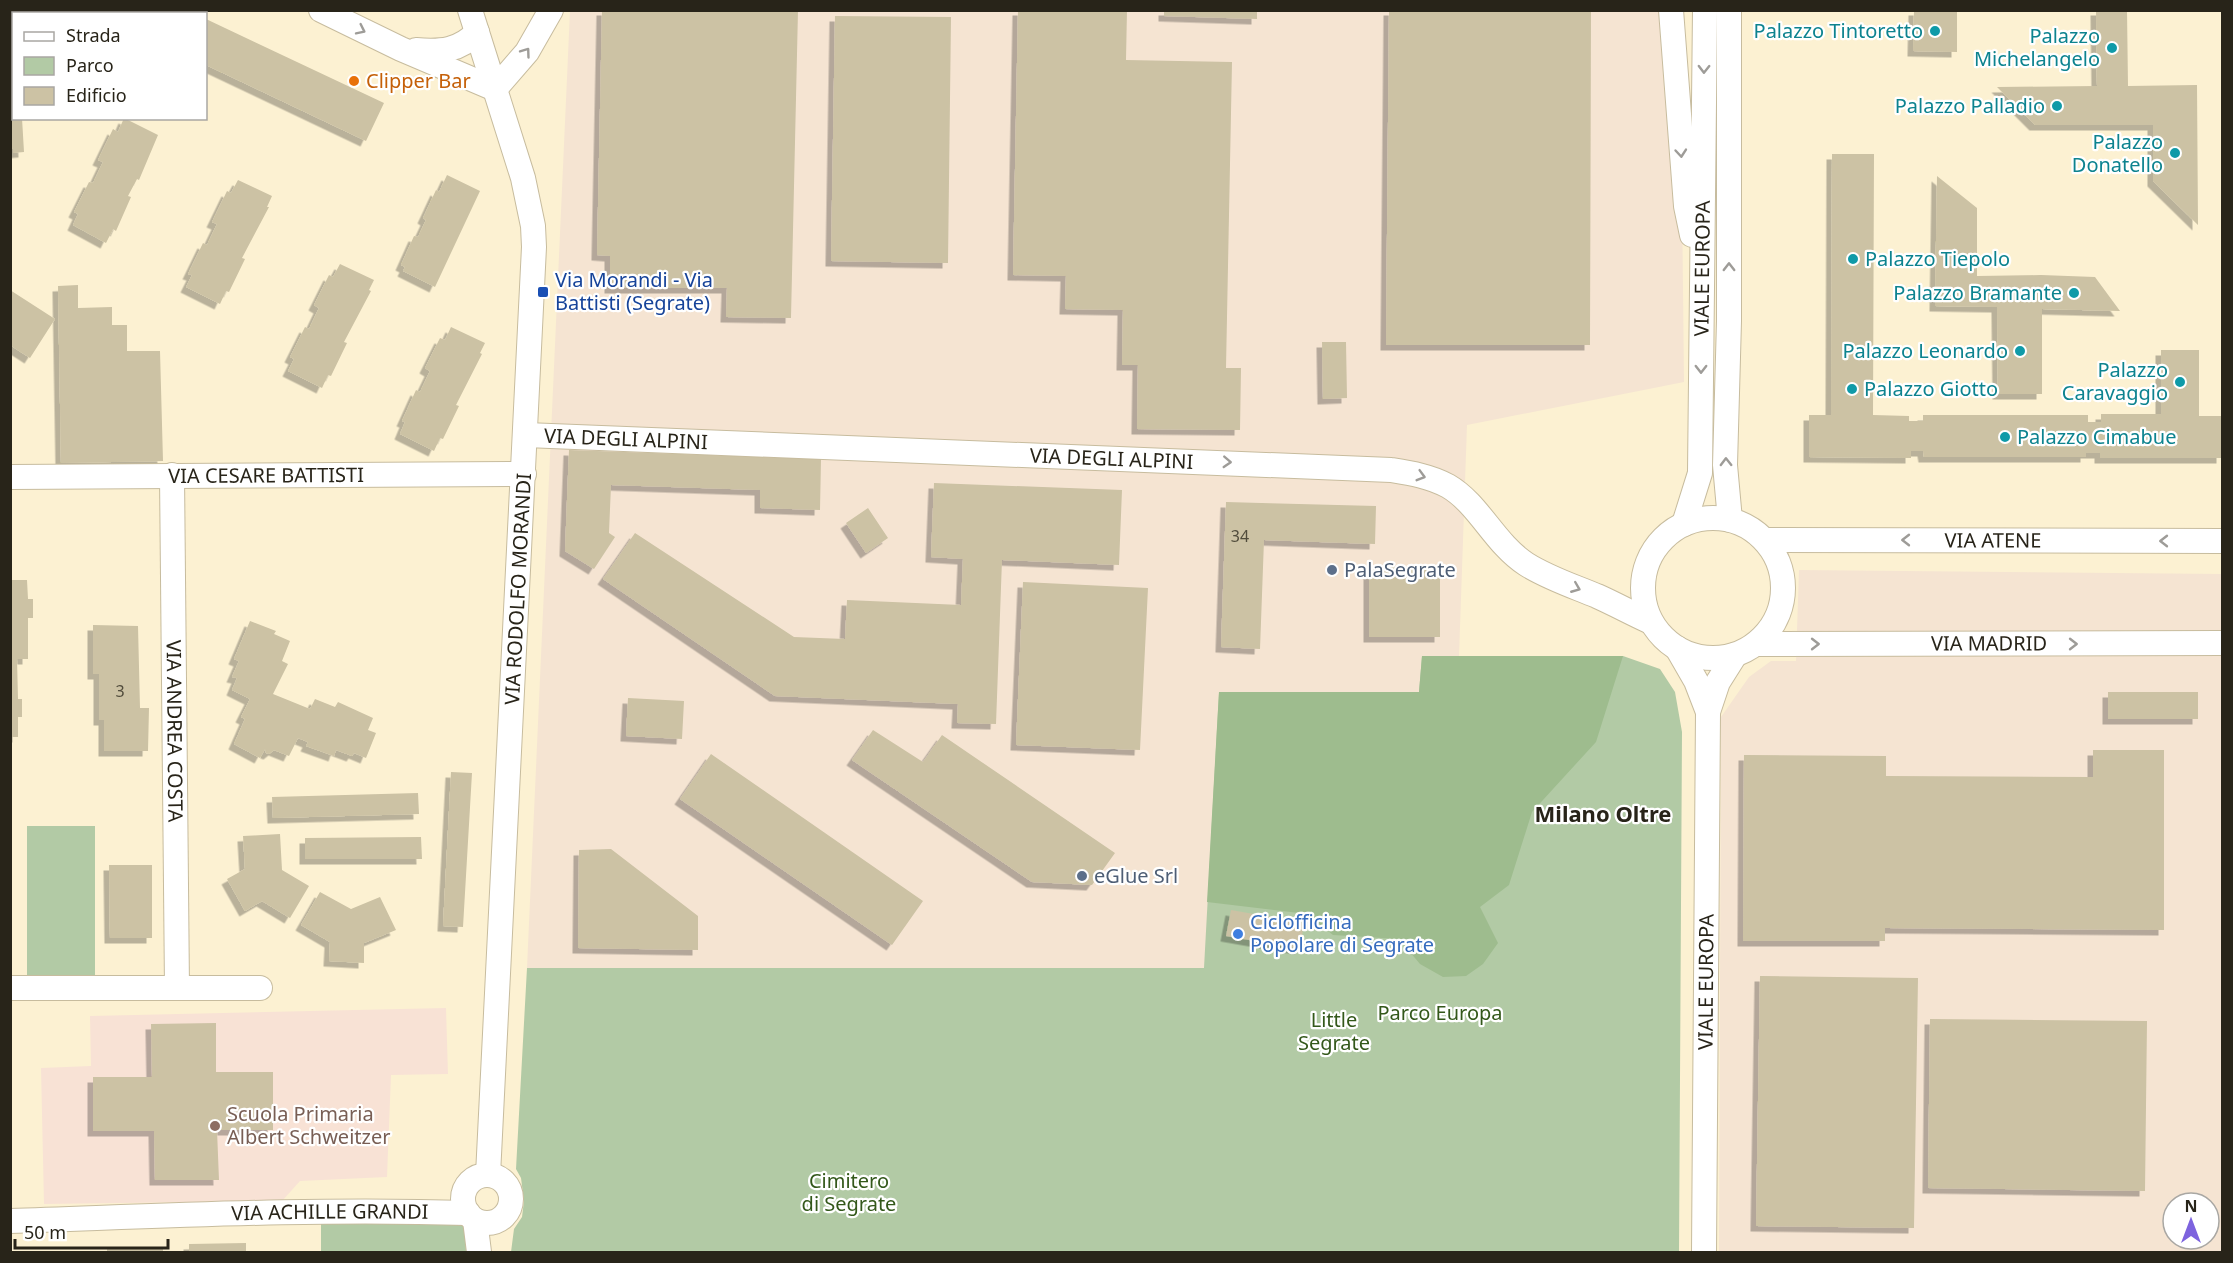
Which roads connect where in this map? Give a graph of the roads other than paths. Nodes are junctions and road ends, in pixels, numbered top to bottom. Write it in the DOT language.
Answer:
graph roads {
  1 [pos="321,10"];
  2 [pos="551,10"];
  3 [pos="1671,10"];
  4 [pos="1705,10"];
  5 [pos="1729,10"];
  6 [pos="472,16"];
  7 [pos="401,49"];
  8 [pos="495,89"];
  9 [pos="1701,279"];
  10 [pos="526,435"];
  11 [pos="524,474"];
  12 [pos="172,476"];
  13 [pos="10,477"];
  14 [pos="1730,520"];
  15 [pos="1684,524"];
  16 [pos="1765,540"];
  17 [pos="2223,541"];
  18 [pos="1651,622"];
  19 [pos="2223,643"];
  20 [pos="1756,644"];
  21 [pos="1677,648"];
  22 [pos="1735,655"];
  23 [pos="1708,712"];
  24 [pos="10,988"];
  25 [pos="177,988"];
  26 [pos="260,988"];
  27 [pos="488,1175"];
  28 [pos="479,1218"];
  29 [pos="10,1221"];
  30 [pos="479,1252"];
  31 [pos="486,1252"];
  32 [pos="1704,1252"];
  1 -- 7 [label="street, one-way"];
  8 -- 2 [label="street, one-way"];
  3 -- 9 [label="street, one-way"];
  4 -- 9 [label="street, VIALE EUROPA, one-way"];
  14 -- 5 [label="street, VIALE EUROPA, one-way"];
  6 -- 7 [label="street"];
  6 -- 8 [label="street, VIA RODOLFO MORANDI"];
  7 -- 8 [label="street"];
  8 -- 10 [label="street, VIA RODOLFO MORANDI"];
  9 -- 15 [label="street, VIALE EUROPA, one-way"];
  10 -- 11 [label="street, VIA RODOLFO MORANDI"];
  10 -- 18 [label="street, VIA DEGLI ALPINI, one-way"];
  11 -- 12 [label="street, VIA CESARE BATTISTI"];
  11 -- 27 [label="street, VIA RODOLFO MORANDI"];
  12 -- 13 [label="street, VIA CESARE BATTISTI"];
  12 -- 25 [label="street, VIA ANDREA COSTA"];
  14 -- 15 [label="street, VIALE EUROPA"];
  14 -- 16 [label="street, VIALE EUROPA"];
  15 -- 18 [label="street, VIALE EUROPA"];
  17 -- 16 [label="street, VIA ATENE, one-way"];
  16 -- 20 [label="street, VIALE EUROPA"];
  18 -- 21 [label="street, VIALE EUROPA"];
  20 -- 19 [label="street, VIA MADRID, one-way"];
  20 -- 22 [label="street, VIALE EUROPA"];
  21 -- 22 [label="street, VIALE EUROPA"];
  21 -- 23 [label="street, VIALE EUROPA"];
  22 -- 23 [label="street, VIALE EUROPA"];
  23 -- 32 [label="street, VIALE EUROPA"];
  24 -- 25 [label="street"];
  25 -- 26 [label="street"];
  27 -- 28 [label="street"];
  27 -- 28 [label="street"];
  28 -- 29 [label="street, VIA ACHILLE GRANDI"];
  28 -- 30 [label="street"];
  28 -- 31 [label="street"];
}
